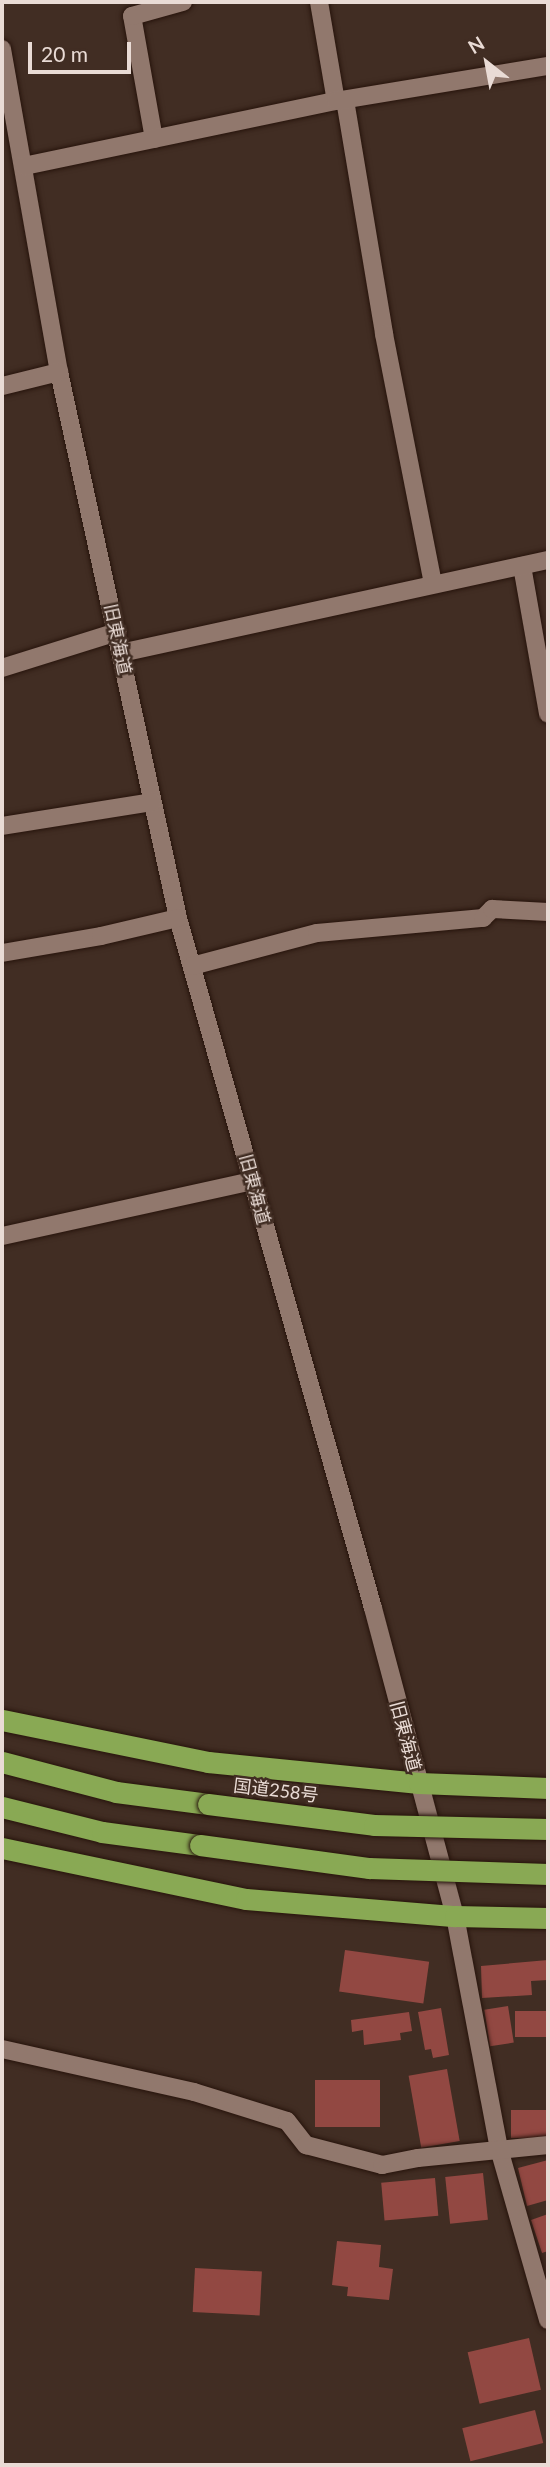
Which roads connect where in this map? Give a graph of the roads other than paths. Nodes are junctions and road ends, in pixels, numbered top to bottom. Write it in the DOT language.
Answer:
graph roads {
  1 [pos="183,2"];
  2 [pos="319,2"];
  3 [pos="2,50"];
  4 [pos="548,66"];
  5 [pos="340,100"];
  6 [pos="154,139"];
  7 [pos="24,166"];
  8 [pos="59,372"];
  9 [pos="2,386"];
  10 [pos="548,561"];
  11 [pos="523,566"];
  12 [pos="433,583"];
  13 [pos="117,632"];
  14 [pos="121,653"];
  15 [pos="2,668"];
  16 [pos="548,714"];
  17 [pos="152,802"];
  18 [pos="2,826"];
  19 [pos="548,912"];
  20 [pos="178,918"];
  21 [pos="2,953"];
  22 [pos="192,965"];
  23 [pos="253,1181"];
  24 [pos="2,1236"];
  25 [pos="2,1720"];
  26 [pos="2,1762"];
  27 [pos="419,1783"];
  28 [pos="548,1788"];
  29 [pos="2,1807"];
  30 [pos="548,1829"];
  31 [pos="2,1848"];
  32 [pos="548,1874"];
  33 [pos="454,1916"];
  34 [pos="548,1918"];
  35 [pos="2,2049"];
  36 [pos="548,2145"];
  37 [pos="499,2149"];
  38 [pos="548,2320"];
  1 -- 6 [label="street"];
  2 -- 5 [label="street"];
  3 -- 7 [label="street, 旧東海道"];
  4 -- 5 [label="street"];
  5 -- 6 [label="street"];
  5 -- 12 [label="street"];
  6 -- 7 [label="street"];
  7 -- 8 [label="street, 旧東海道"];
  8 -- 9 [label="street"];
  8 -- 13 [label="street, 旧東海道"];
  10 -- 11 [label="street"];
  11 -- 12 [label="street"];
  11 -- 16 [label="street"];
  12 -- 14 [label="street"];
  13 -- 14 [label="street, 旧東海道"];
  13 -- 15 [label="street"];
  14 -- 17 [label="street, 旧東海道"];
  17 -- 18 [label="street"];
  17 -- 20 [label="street, 旧東海道"];
  19 -- 22 [label="street"];
  20 -- 21 [label="street"];
  20 -- 22 [label="street, 旧東海道"];
  22 -- 23 [label="street, 旧東海道"];
  23 -- 24 [label="street"];
  23 -- 27 [label="street, 旧東海道"];
  25 -- 27 [label="highway"];
  26 -- 30 [label="highway, 国道258号, bridge"];
  27 -- 28 [label="highway"];
  27 -- 33 [label="street, 旧東海道"];
  29 -- 32 [label="highway, bridge"];
  31 -- 33 [label="highway"];
  33 -- 34 [label="highway"];
  33 -- 37 [label="street, 旧東海道"];
  35 -- 37 [label="street"];
  36 -- 37 [label="street"];
  37 -- 38 [label="street, 旧東海道"];
}
